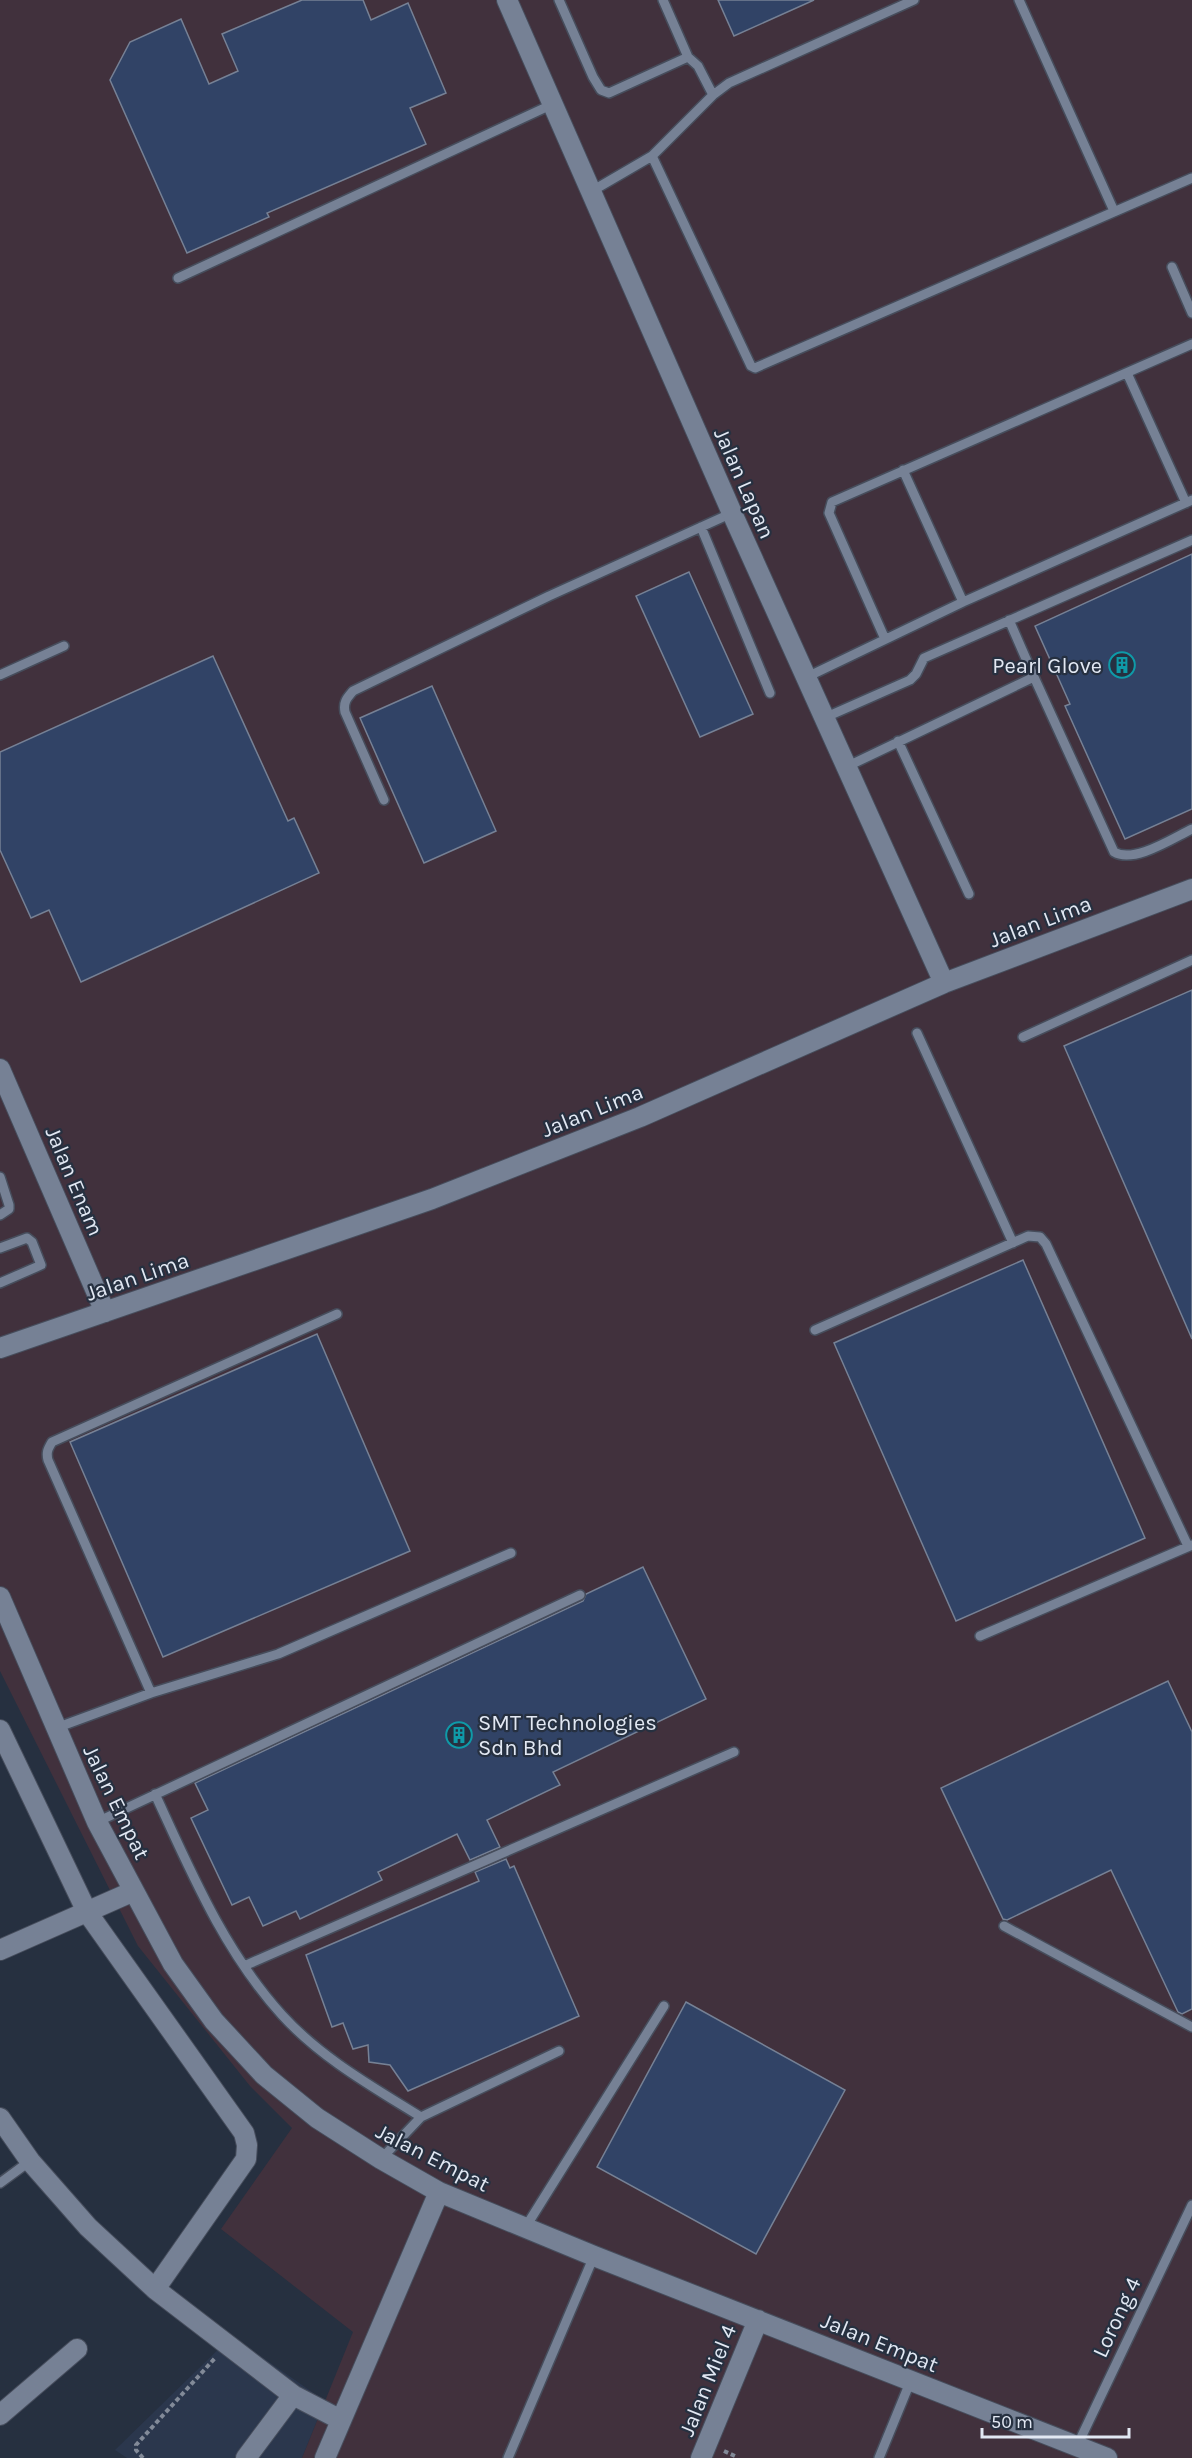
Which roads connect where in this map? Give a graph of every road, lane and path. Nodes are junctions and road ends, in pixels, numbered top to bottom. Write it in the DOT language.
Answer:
graph roads {
  1 [pos="507,0"];
  2 [pos="559,0"];
  3 [pos="663,0"];
  4 [pos="914,0"];
  5 [pos="1019,0"];
  6 [pos="688,57"];
  7 [pos="713,95"];
  8 [pos="553,104"];
  9 [pos="652,156"];
  10 [pos="1192,178"];
  11 [pos="592,191"];
  12 [pos="1114,210"];
  13 [pos="1172,267"];
  14 [pos="178,278"];
  15 [pos="1192,313"];
  16 [pos="1192,344"];
  17 [pos="1127,373"];
  18 [pos="903,470"];
  19 [pos="1189,502"];
  20 [pos="732,513"];
  21 [pos="701,527"];
  22 [pos="1192,540"];
  23 [pos="963,602"];
  24 [pos="1009,620"];
  25 [pos="885,639"];
  26 [pos="64,646"];
  27 [pos="0,675"];
  28 [pos="807,677"];
  29 [pos="1034,677"];
  30 [pos="770,693"];
  31 [pos="825,718"];
  32 [pos="898,741"];
  33 [pos="846,767"];
  34 [pos="384,800"];
  35 [pos="1192,829"];
  36 [pos="1192,889"];
  37 [pos="969,894"];
  38 [pos="1192,960"];
  39 [pos="944,983"];
  40 [pos="917,1033"];
  41 [pos="1023,1037"];
  42 [pos="0,1069"];
  43 [pos="0,1177"];
  44 [pos="0,1215"];
  45 [pos="1013,1243"];
  46 [pos="0,1248"];
  47 [pos="0,1282"];
  48 [pos="105,1312"];
  49 [pos="337,1314"];
  50 [pos="815,1330"];
  51 [pos="0,1348"];
  52 [pos="1190,1545"];
  53 [pos="511,1553"];
  54 [pos="580,1595"];
  55 [pos="0,1597"];
  56 [pos="980,1636"];
  57 [pos="151,1692"];
  58 [pos="56,1728"];
  59 [pos="0,1730"];
  60 [pos="734,1752"];
  61 [pos="155,1794"];
  62 [pos="97,1822"];
  63 [pos="134,1891"];
  64 [pos="87,1912"];
  65 [pos="1004,1926"];
  66 [pos="0,1950"];
  67 [pos="244,1966"];
  68 [pos="664,2006"];
  69 [pos="1192,2027"];
  70 [pos="559,2051"];
  71 [pos="421,2117"];
  72 [pos="0,2118"];
  73 [pos="381,2159"];
  74 [pos="30,2161"];
  75 [pos="0,2183"];
  76 [pos="439,2192"];
  77 [pos="1192,2205"];
  78 [pos="525,2228"];
  79 [pos="594,2256"];
  80 [pos="155,2289"];
  81 [pos="758,2320"];
  82 [pos="226,2346"];
  83 [pos="77,2349"];
  84 [pos="911,2380"];
  85 [pos="293,2395"];
  86 [pos="0,2415"];
  87 [pos="341,2420"];
  88 [pos="1077,2446"];
  89 [pos="143,2458"];
  90 [pos="246,2458"];
  91 [pos="325,2458"];
  92 [pos="508,2458"];
  93 [pos="700,2458"];
  94 [pos="879,2458"];
  95 [pos="1107,2458"];
  1 -- 8 [label="street, Jalan Lapan"];
  2 -- 6 [label="lane"];
  3 -- 6 [label="lane"];
  4 -- 7 [label="lane"];
  5 -- 12 [label="lane"];
  6 -- 7 [label="lane"];
  7 -- 9 [label="lane"];
  8 -- 11 [label="street, Jalan Lapan"];
  8 -- 14 [label="lane"];
  9 -- 11 [label="lane"];
  9 -- 12 [label="lane"];
  10 -- 12 [label="lane"];
  11 -- 20 [label="street, Jalan Lapan"];
  13 -- 15 [label="lane"];
  16 -- 17 [label="lane"];
  17 -- 18 [label="lane"];
  17 -- 19 [label="lane"];
  18 -- 23 [label="lane"];
  18 -- 25 [label="lane"];
  19 -- 23 [label="lane"];
  20 -- 21 [label="lane"];
  20 -- 28 [label="street, Jalan Lapan"];
  21 -- 30 [label="lane"];
  21 -- 34 [label="lane"];
  22 -- 24 [label="lane"];
  23 -- 25 [label="lane"];
  24 -- 29 [label="lane"];
  24 -- 31 [label="lane"];
  25 -- 28 [label="lane"];
  26 -- 27 [label="lane"];
  28 -- 31 [label="street, Jalan Lapan"];
  29 -- 32 [label="lane"];
  29 -- 35 [label="lane"];
  31 -- 33 [label="street, Jalan Lapan"];
  32 -- 33 [label="lane"];
  32 -- 37 [label="lane"];
  33 -- 39 [label="street, Jalan Lapan"];
  36 -- 39 [label="street, Jalan Lima"];
  38 -- 41 [label="lane"];
  39 -- 48 [label="street, Jalan Lima"];
  40 -- 45 [label="lane"];
  42 -- 48 [label="street, Jalan Enam"];
  43 -- 44 [label="lane"];
  45 -- 50 [label="lane"];
  45 -- 52 [label="lane"];
  46 -- 47 [label="lane"];
  48 -- 51 [label="street, Jalan Lima"];
  49 -- 57 [label="lane"];
  52 -- 56 [label="lane"];
  53 -- 57 [label="lane"];
  54 -- 61 [label="lane"];
  55 -- 58 [label="street, Jalan Empat"];
  57 -- 58 [label="lane"];
  58 -- 62 [label="street, Jalan Empat"];
  59 -- 64 [label="street"];
  60 -- 67 [label="lane"];
  61 -- 62 [label="lane"];
  61 -- 67 [label="lane"];
  62 -- 63 [label="street, Jalan Empat"];
  63 -- 64 [label="street"];
  63 -- 73 [label="street, Jalan Empat"];
  64 -- 66 [label="street"];
  64 -- 80 [label="street"];
  65 -- 69 [label="lane"];
  67 -- 71 [label="lane"];
  68 -- 78 [label="lane"];
  70 -- 71 [label="lane"];
  71 -- 73 [label="lane"];
  72 -- 74 [label="street"];
  73 -- 76 [label="street, Jalan Empat"];
  74 -- 75 [label="lane"];
  74 -- 80 [label="street"];
  76 -- 78 [label="street, Jalan Empat"];
  76 -- 87 [label="street"];
  77 -- 88 [label="lane, Lorong 4"];
  78 -- 79 [label="street, Jalan Empat"];
  79 -- 81 [label="street, Jalan Empat"];
  79 -- 92 [label="lane"];
  80 -- 82 [label="street"];
  81 -- 84 [label="street, Jalan Empat"];
  81 -- 93 [label="street, Jalan Miel 4"];
  82 -- 85 [label="street"];
  82 -- 89 [label="path"];
  83 -- 86 [label="street"];
  84 -- 88 [label="street, Jalan Empat"];
  84 -- 94 [label="lane"];
  85 -- 87 [label="street"];
  85 -- 90 [label="street"];
  87 -- 91 [label="street"];
  88 -- 95 [label="street, Jalan Empat"];
}
